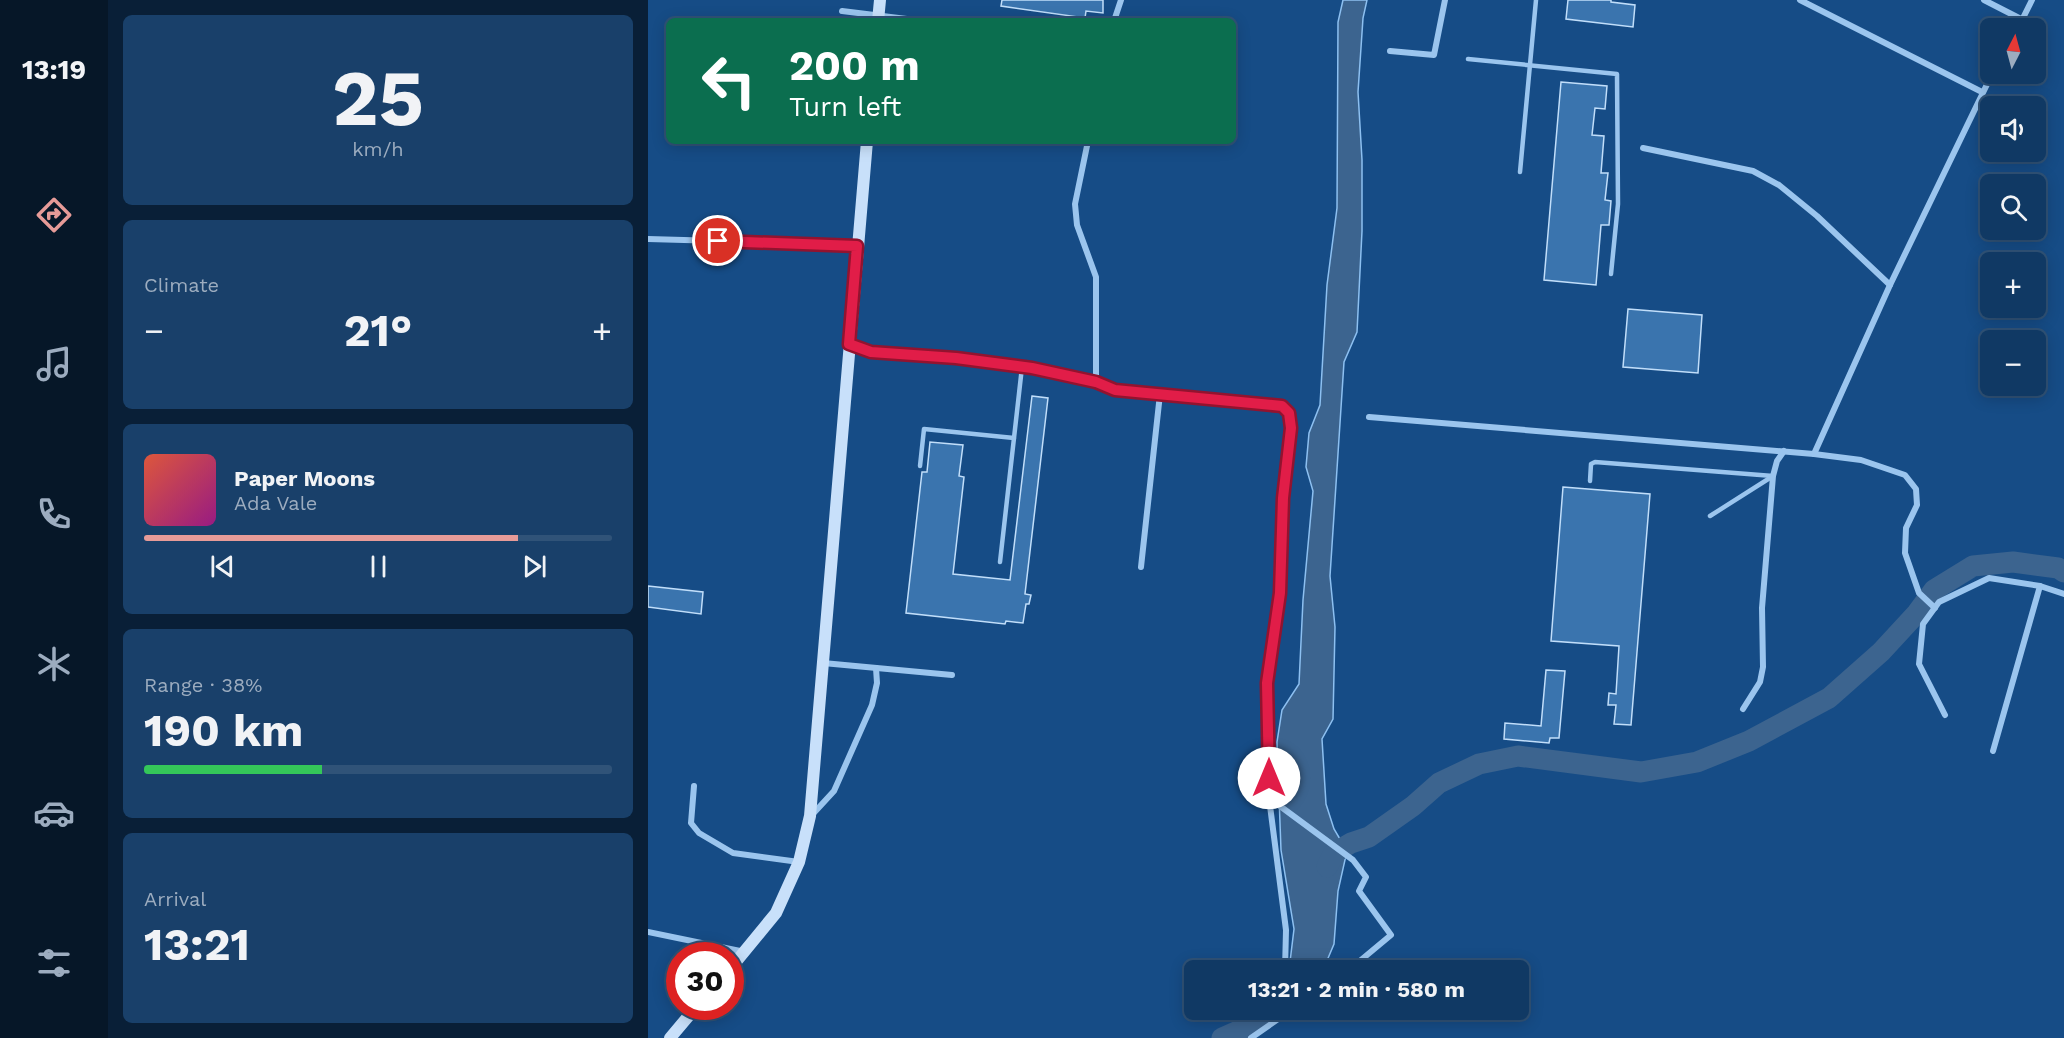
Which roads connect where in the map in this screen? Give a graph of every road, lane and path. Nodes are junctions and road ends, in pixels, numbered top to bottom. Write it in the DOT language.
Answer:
graph roads {
  1 [pos="880,0"];
  2 [pos="1121,0"];
  3 [pos="1445,0"];
  4 [pos="1536,0"];
  5 [pos="1800,0"];
  6 [pos="1984,0"];
  7 [pos="2032,0"];
  8 [pos="842,11"];
  9 [pos="878,18"];
  10 [pos="1115,18"];
  11 [pos="2019,18"];
  12 [pos="2024,18"];
  13 [pos="1390,51"];
  14 [pos="1468,59"];
  15 [pos="1530,65"];
  16 [pos="1986,84"];
  17 [pos="1982,92"];
  18 [pos="867,144"];
  19 [pos="1087,144"];
  20 [pos="1643,148"];
  21 [pos="1520,172"];
  22 [pos="648,239"];
  23 [pos="857,246"];
  24 [pos="1611,274"];
  25 [pos="1890,285"];
  26 [pos="849,344"];
  27 [pos="1022,367"];
  28 [pos="1096,382"];
  29 [pos="1160,394"];
  30 [pos="1369,417"];
  31 [pos="1014,438"];
  32 [pos="1784,451"];
  33 [pos="1814,453"];
  34 [pos="920,466"];
  35 [pos="1773,476"];
  36 [pos="1590,481"];
  37 [pos="1710,516"];
  38 [pos="1000,562"];
  39 [pos="1141,567"];
  40 [pos="2040,586"];
  41 [pos="2064,594"];
  42 [pos="1933,607"];
  43 [pos="823,663"];
  44 [pos="876,668"];
  45 [pos="952,675"];
  46 [pos="1743,709"];
  47 [pos="1945,715"];
  48 [pos="1993,751"];
  49 [pos="694,786"];
  50 [pos="1269,798"];
  51 [pos="810,816"];
  52 [pos="799,862"];
  53 [pos="648,932"];
  54 [pos="745,952"];
  55 [pos="1285,960"];
  56 [pos="1361,960"];
  57 [pos="685,1020"];
  58 [pos="1277,1020"];
  59 [pos="670,1038"];
  60 [pos="1251,1038"];
  1 -- 9 [label="street"];
  2 -- 10 [label="street"];
  3 -- 13 [label="street"];
  4 -- 15 [label="lane"];
  5 -- 17 [label="street"];
  6 -- 11 [label="street"];
  7 -- 12 [label="street"];
  8 -- 9 [label="street"];
  14 -- 15 [label="lane"];
  15 -- 21 [label="lane"];
  15 -- 24 [label="lane"];
  16 -- 17 [label="street"];
  17 -- 25 [label="street"];
  18 -- 23 [label="street"];
  19 -- 28 [label="street"];
  20 -- 25 [label="street"];
  22 -- 23 [label="street"];
  23 -- 26 [label="street"];
  25 -- 33 [label="street"];
  26 -- 27 [label="street"];
  26 -- 43 [label="street"];
  27 -- 28 [label="street"];
  27 -- 31 [label="lane"];
  28 -- 29 [label="street"];
  29 -- 39 [label="street"];
  29 -- 50 [label="street"];
  30 -- 32 [label="street"];
  31 -- 34 [label="lane"];
  31 -- 38 [label="lane"];
  32 -- 33 [label="street"];
  32 -- 35 [label="street"];
  33 -- 42 [label="street"];
  35 -- 36 [label="lane"];
  35 -- 37 [label="lane"];
  35 -- 46 [label="street"];
  40 -- 41 [label="street"];
  40 -- 42 [label="street"];
  40 -- 48 [label="street"];
  42 -- 47 [label="street"];
  43 -- 44 [label="street"];
  43 -- 51 [label="street"];
  44 -- 45 [label="street"];
  44 -- 51 [label="street"];
  49 -- 52 [label="street"];
  50 -- 55 [label="street"];
  50 -- 56 [label="street"];
  51 -- 52 [label="street"];
  52 -- 54 [label="street"];
  53 -- 54 [label="street"];
  57 -- 59 [label="street"];
  58 -- 60 [label="street"];
}
